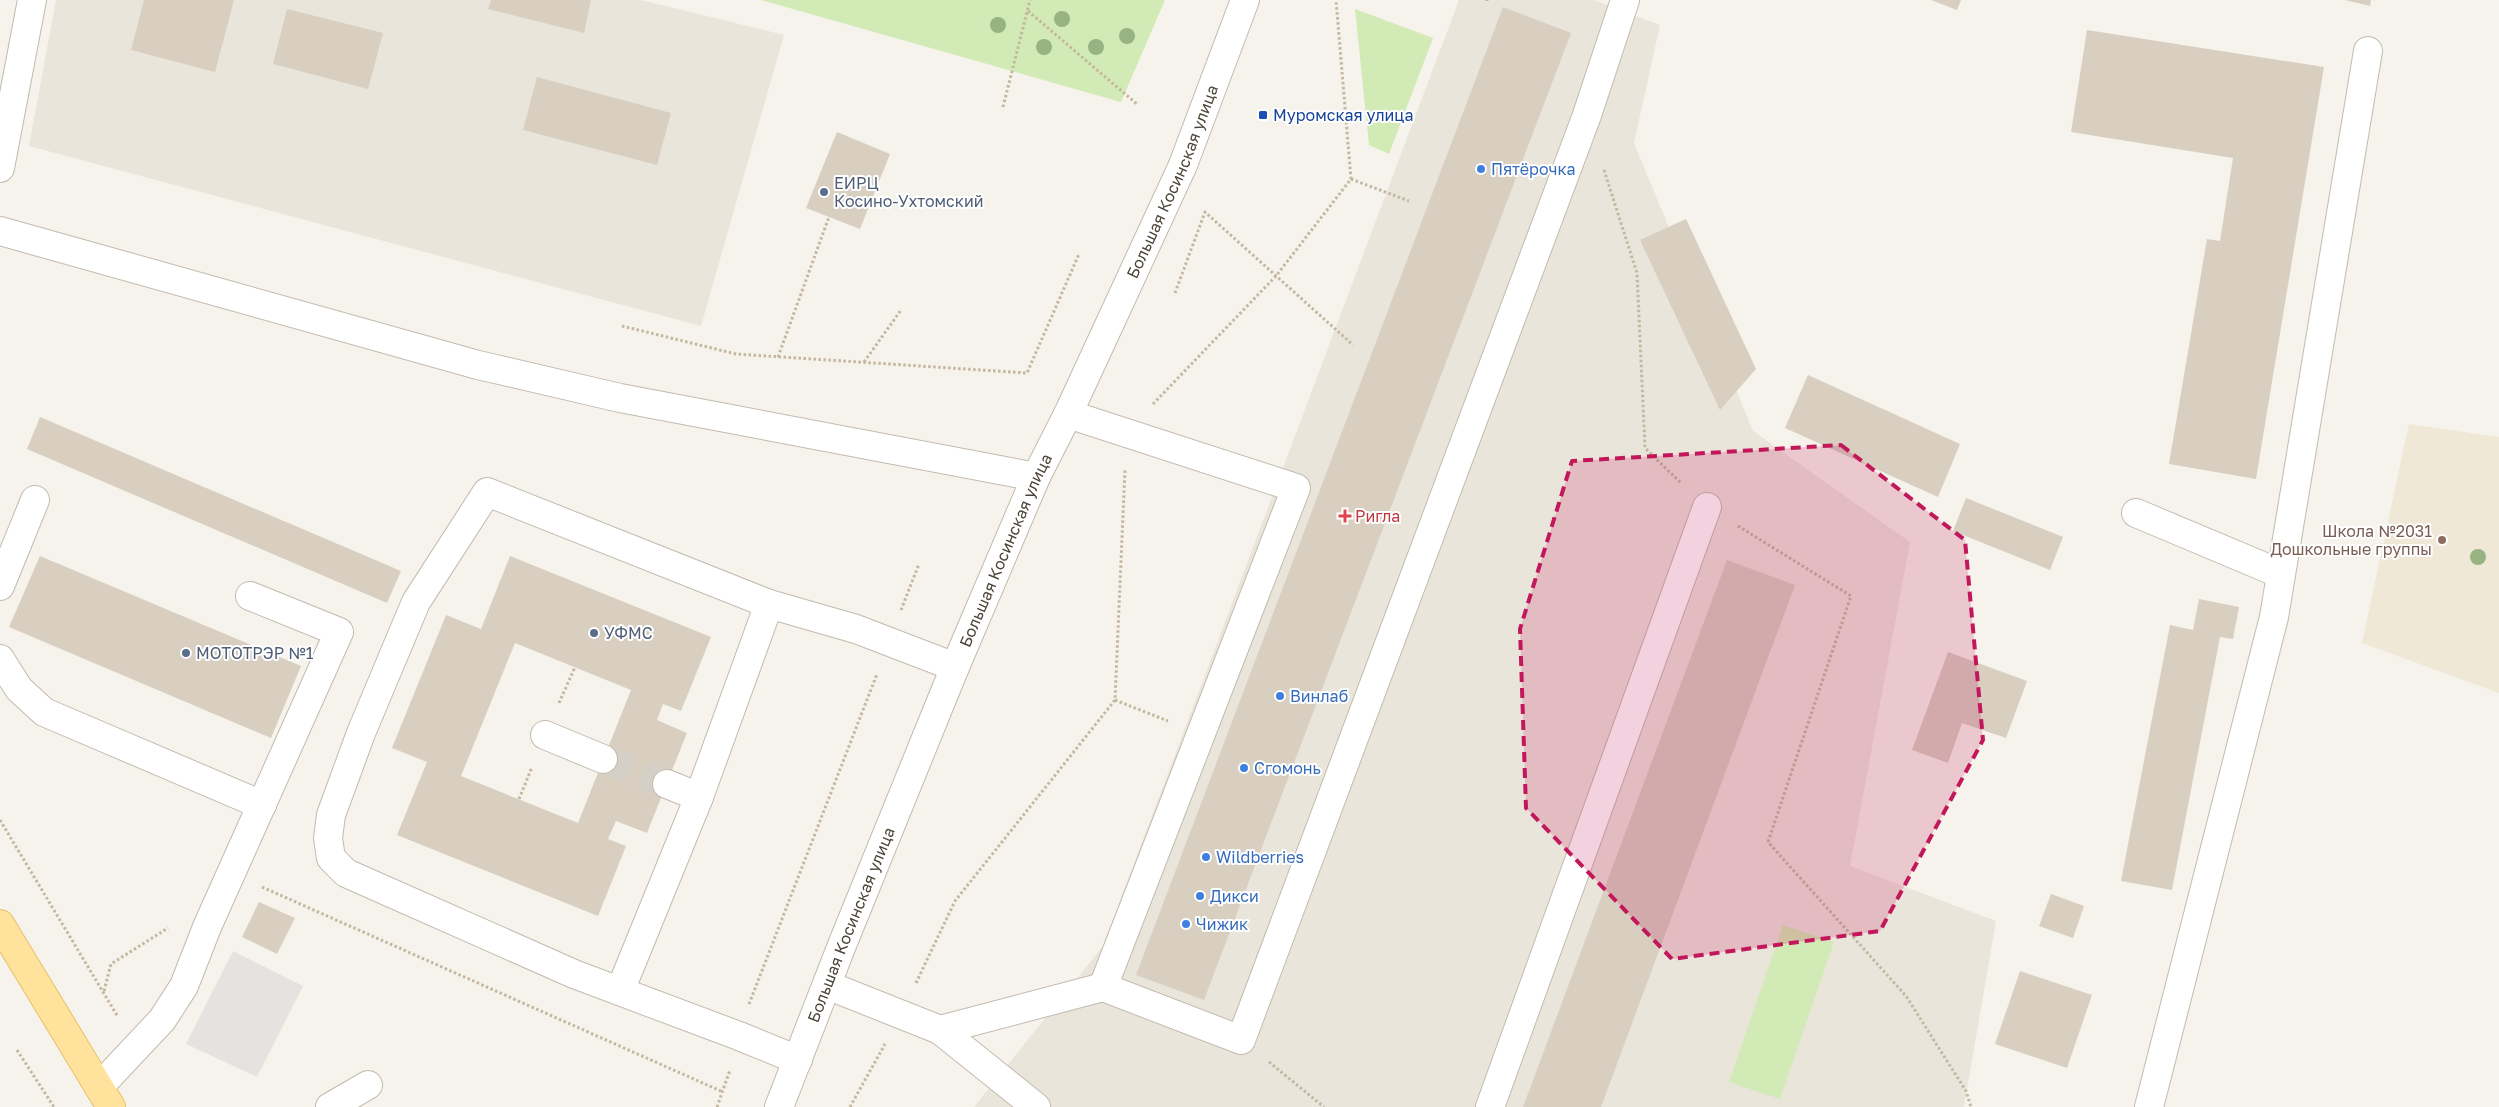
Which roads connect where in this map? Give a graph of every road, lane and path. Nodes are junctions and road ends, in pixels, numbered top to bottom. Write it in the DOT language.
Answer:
graph roads {
  1 [pos="32,0"];
  2 [pos="1030,0"];
  3 [pos="1245,0"];
  4 [pos="1625,0"];
  5 [pos="1028,11"];
  6 [pos="2368,51"];
  7 [pos="1137,104"];
  8 [pos="1003,107"];
  9 [pos="1587,115"];
  10 [pos="0,168"];
  11 [pos="1351,179"];
  12 [pos="1409,201"];
  13 [pos="829,217"];
  14 [pos="0,231"];
  15 [pos="1079,254"];
  16 [pos="1175,293"];
  17 [pos="901,310"];
  18 [pos="622,326"];
  19 [pos="1352,345"];
  20 [pos="778,357"];
  21 [pos="864,362"];
  22 [pos="1068,414"];
  23 [pos="1036,477"];
  24 [pos="35,500"];
  25 [pos="1707,507"];
  26 [pos="2136,513"];
  27 [pos="919,564"];
  28 [pos="2281,574"];
  29 [pos="0,586"];
  30 [pos="250,596"];
  31 [pos="769,604"];
  32 [pos="889,643"];
  33 [pos="0,659"];
  34 [pos="955,667"];
  35 [pos="1115,700"];
  36 [pos="1200,734"];
  37 [pos="545,735"];
  38 [pos="604,759"];
  39 [pos="667,784"];
  40 [pos="699,797"];
  41 [pos="262,805"];
  42 [pos="0,820"];
  43 [pos="231,873"];
  44 [pos="0,924"];
  45 [pos="207,928"];
  46 [pos="827,984"];
  47 [pos="1103,986"];
  48 [pos="620,990"];
  49 [pos="104,992"];
  50 [pos="749,1005"];
  51 [pos="940,1030"];
  52 [pos="1241,1040"];
  53 [pos="135,1048"];
  54 [pos="17,1050"];
  55 [pos="798,1060"];
  56 [pos="368,1085"];
  57 [pos="723,1092"];
  58 [pos="105,1097"];
  59 [pos="54,1107"];
  60 [pos="330,1107"];
  61 [pos="779,1107"];
  62 [pos="1036,1107"];
  63 [pos="1324,1107"];
  64 [pos="1490,1107"];
  65 [pos="1971,1107"];
  66 [pos="2148,1107"];
  1 -- 10 [label="street"];
  2 -- 5 [label="path"];
  3 -- 22 [label="street, Большая Косинская улица"];
  4 -- 9 [label="street"];
  5 -- 7 [label="path"];
  5 -- 8 [label="path"];
  6 -- 28 [label="street"];
  9 -- 25 [label="path"];
  9 -- 52 [label="street"];
  11 -- 12 [label="path"];
  13 -- 20 [label="path"];
  14 -- 23 [label="street"];
  15 -- 21 [label="path"];
  16 -- 19 [label="path"];
  17 -- 21 [label="path"];
  18 -- 20 [label="path"];
  20 -- 21 [label="path"];
  22 -- 23 [label="street, Большая Косинская улица"];
  22 -- 36 [label="street"];
  23 -- 34 [label="street, Большая Косинская улица"];
  24 -- 29 [label="street"];
  25 -- 64 [label="street"];
  25 -- 65 [label="path"];
  26 -- 28 [label="street"];
  27 -- 32 [label="path"];
  28 -- 66 [label="street"];
  30 -- 41 [label="street"];
  31 -- 32 [label="street"];
  31 -- 40 [label="street"];
  31 -- 48 [label="street"];
  32 -- 34 [label="street"];
  32 -- 50 [label="path"];
  33 -- 41 [label="street"];
  34 -- 46 [label="street, Большая Косинская улица"];
  35 -- 36 [label="path"];
  36 -- 47 [label="street"];
  37 -- 38 [label="street"];
  39 -- 40 [label="street"];
  40 -- 48 [label="street"];
  41 -- 43 [label="street"];
  42 -- 49 [label="path"];
  43 -- 45 [label="street"];
  43 -- 57 [label="path"];
  44 -- 58 [label="main road"];
  45 -- 49 [label="path"];
  45 -- 53 [label="street"];
  46 -- 51 [label="street"];
  46 -- 55 [label="street, Большая Косинская улица"];
  47 -- 51 [label="street"];
  47 -- 52 [label="street"];
  48 -- 55 [label="street"];
  49 -- 53 [label="path"];
  51 -- 62 [label="street"];
  52 -- 63 [label="path"];
  53 -- 58 [label="street"];
  54 -- 59 [label="path"];
  55 -- 61 [label="street, Большая Косинская улица"];
  56 -- 60 [label="street"];
}
